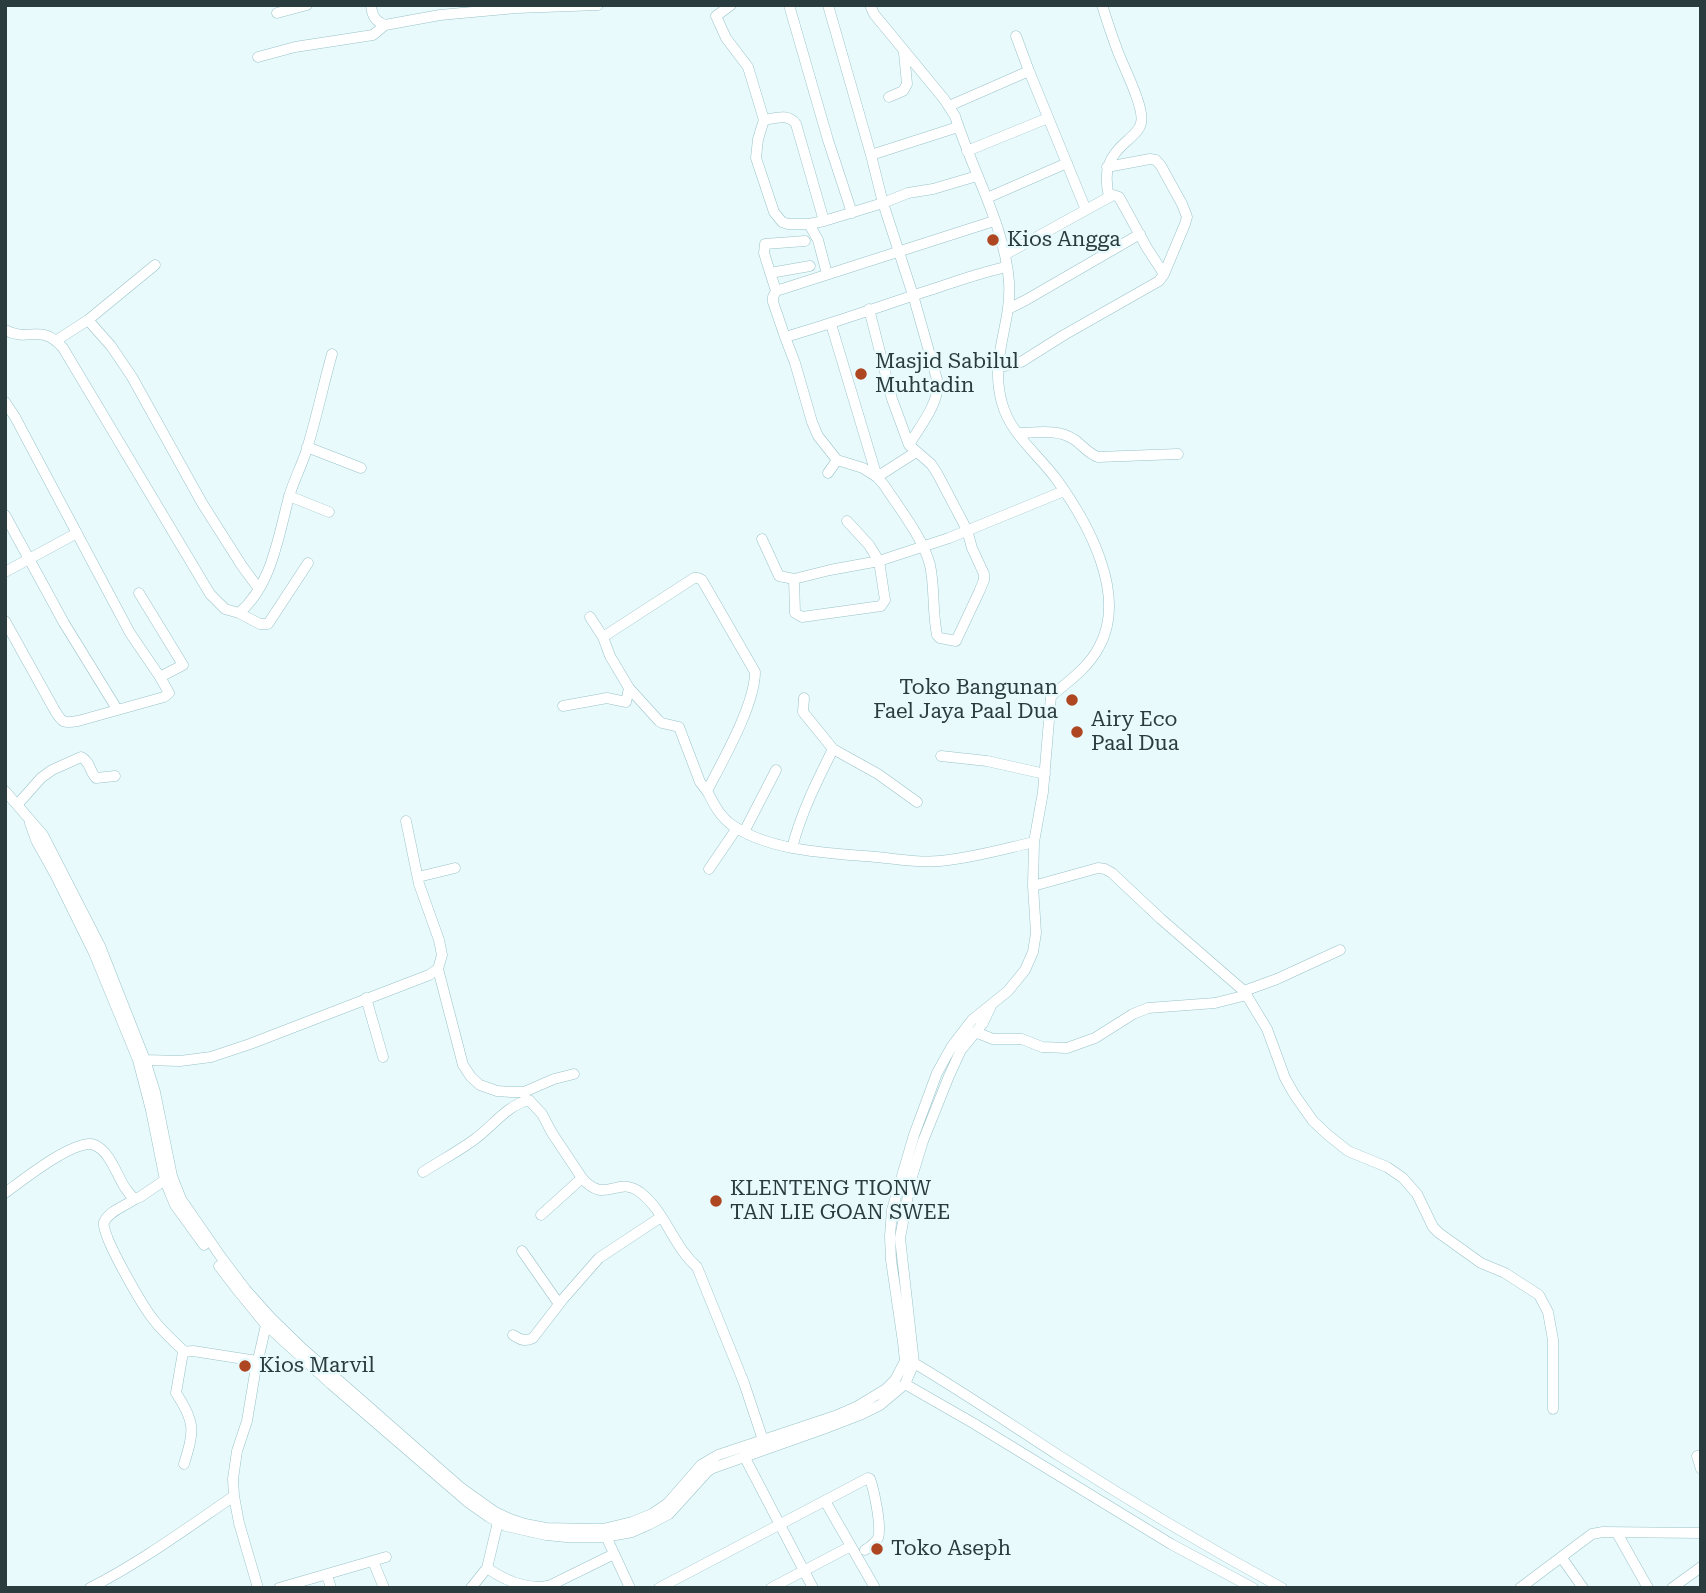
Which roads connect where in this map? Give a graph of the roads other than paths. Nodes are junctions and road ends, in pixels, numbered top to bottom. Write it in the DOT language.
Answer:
graph roads {
  1 [pos="307,5"];
  2 [pos="371,5"];
  3 [pos="598,5"];
  4 [pos="731,5"];
  5 [pos="789,5"];
  6 [pos="828,5"];
  7 [pos="870,5"];
  8 [pos="1102,5"];
  9 [pos="277,13"];
  10 [pos="384,25"];
  11 [pos="1016,36"];
  12 [pos="904,52"];
  13 [pos="258,57"];
  14 [pos="1029,71"];
  15 [pos="889,97"];
  16 [pos="949,106"];
  17 [pos="1048,118"];
  18 [pos="764,120"];
  19 [pos="958,127"];
  20 [pos="967,151"];
  21 [pos="871,155"];
  22 [pos="1067,163"];
  23 [pos="1107,167"];
  24 [pos="977,176"];
  25 [pos="1109,197"];
  26 [pos="986,198"];
  27 [pos="883,203"];
  28 [pos="1086,210"];
  29 [pos="852,213"];
  30 [pos="824,221"];
  31 [pos="994,221"];
  32 [pos="809,224"];
  33 [pos="1140,234"];
  34 [pos="805,241"];
  35 [pos="899,251"];
  36 [pos="1006,254"];
  37 [pos="155,265"];
  38 [pos="810,266"];
  39 [pos="1007,267"];
  40 [pos="770,273"];
  41 [pos="827,274"];
  42 [pos="1164,274"];
  43 [pos="776,291"];
  44 [pos="914,295"];
  45 [pos="869,309"];
  46 [pos="1008,309"];
  47 [pos="88,320"];
  48 [pos="831,324"];
  49 [pos="5,330"];
  50 [pos="785,337"];
  51 [pos="57,340"];
  52 [pos="332,354"];
  53 [pos="997,368"];
  54 [pos="5,402"];
  55 [pos="1018,433"];
  56 [pos="307,447"];
  57 [pos="913,448"];
  58 [pos="1178,454"];
  59 [pos="837,460"];
  60 [pos="361,468"];
  61 [pos="828,473"];
  62 [pos="877,477"];
  63 [pos="1064,491"];
  64 [pos="289,496"];
  65 [pos="329,512"];
  66 [pos="5,514"];
  67 [pos="848,521"];
  68 [pos="967,530"];
  69 [pos="77,534"];
  70 [pos="762,539"];
  71 [pos="924,546"];
  72 [pos="29,559"];
  73 [pos="879,561"];
  74 [pos="308,563"];
  75 [pos="5,572"];
  76 [pos="794,579"];
  77 [pos="260,589"];
  78 [pos="138,593"];
  79 [pos="239,613"];
  80 [pos="590,617"];
  81 [pos="5,621"];
  82 [pos="603,637"];
  83 [pos="160,677"];
  84 [pos="629,688"];
  85 [pos="804,698"];
  86 [pos="564,706"];
  87 [pos="117,709"];
  88 [pos="833,750"];
  89 [pos="941,756"];
  90 [pos="776,770"];
  91 [pos="1045,774"];
  92 [pos="115,776"];
  93 [pos="5,792"];
  94 [pos="707,792"];
  95 [pos="917,803"];
  96 [pos="17,806"];
  97 [pos="407,821"];
  98 [pos="30,822"];
  99 [pos="740,830"];
  100 [pos="1034,842"];
  101 [pos="792,848"];
  102 [pos="455,868"];
  103 [pos="709,870"];
  104 [pos="418,877"];
  105 [pos="1033,886"];
  106 [pos="1340,950"];
  107 [pos="438,969"];
  108 [pos="1245,993"];
  109 [pos="366,998"];
  110 [pos="993,1002"];
  111 [pos="975,1032"];
  112 [pos="383,1057"];
  113 [pos="145,1060"];
  114 [pos="574,1073"];
  115 [pos="927,1101"];
  116 [pos="937,1106"];
  117 [pos="423,1172"];
  118 [pos="582,1178"];
  119 [pos="165,1181"];
  120 [pos="5,1193"];
  121 [pos="135,1199"];
  122 [pos="541,1215"];
  123 [pos="661,1217"];
  124 [pos="522,1251"];
  125 [pos="559,1304"];
  126 [pos="269,1321"];
  127 [pos="513,1335"];
  128 [pos="184,1351"];
  129 [pos="257,1361"];
  130 [pos="914,1363"];
  131 [pos="905,1384"];
  132 [pos="1553,1409"];
  133 [pos="762,1440"];
  134 [pos="1701,1455"];
  135 [pos="744,1456"];
  136 [pos="184,1464"];
  137 [pos="1701,1469"];
  138 [pos="234,1496"];
  139 [pos="825,1502"];
  140 [pos="498,1522"];
  141 [pos="780,1525"];
  142 [pos="1616,1532"];
  143 [pos="604,1533"];
  144 [pos="1701,1533"];
  145 [pos="851,1546"];
  146 [pos="865,1550"];
  147 [pos="614,1554"];
  148 [pos="386,1557"];
  149 [pos="1562,1558"];
  150 [pos="373,1561"];
  151 [pos="1701,1567"];
  152 [pos="487,1568"];
  153 [pos="804,1571"];
  154 [pos="327,1574"];
  155 [pos="90,1588"];
  156 [pos="258,1588"];
  157 [pos="279,1588"];
  158 [pos="331,1588"];
  159 [pos="384,1588"];
  160 [pos="471,1588"];
  161 [pos="630,1588"];
  162 [pos="659,1588"];
  163 [pos="771,1588"];
  164 [pos="813,1588"];
  165 [pos="875,1588"];
  166 [pos="1253,1588"];
  167 [pos="1282,1588"];
  168 [pos="1520,1588"];
  169 [pos="1583,1588"];
  170 [pos="1648,1588"];
  171 [pos="1672,1588"];
  1 -- 9 [label="street"];
  2 -- 10 [label="street"];
  3 -- 10 [label="street"];
  4 -- 18 [label="street"];
  5 -- 29 [label="street"];
  6 -- 21 [label="street"];
  7 -- 12 [label="street"];
  8 -- 23 [label="street"];
  10 -- 13 [label="street"];
  11 -- 14 [label="street"];
  12 -- 15 [label="street"];
  12 -- 16 [label="street"];
  14 -- 16 [label="street"];
  14 -- 17 [label="street"];
  16 -- 19 [label="street"];
  17 -- 20 [label="street"];
  17 -- 22 [label="street"];
  18 -- 30 [label="street"];
  18 -- 32 [label="street"];
  19 -- 20 [label="street"];
  19 -- 21 [label="street"];
  20 -- 24 [label="street"];
  21 -- 27 [label="street"];
  22 -- 26 [label="street"];
  22 -- 28 [label="street"];
  23 -- 25 [label="street"];
  23 -- 42 [label="street"];
  24 -- 26 [label="street"];
  24 -- 27 [label="street"];
  25 -- 28 [label="street"];
  25 -- 33 [label="street"];
  26 -- 31 [label="street"];
  27 -- 29 [label="street"];
  27 -- 35 [label="street"];
  28 -- 36 [label="street"];
  29 -- 30 [label="street"];
  30 -- 32 [label="street"];
  31 -- 35 [label="street"];
  31 -- 36 [label="street"];
  32 -- 41 [label="street"];
  33 -- 42 [label="street"];
  33 -- 46 [label="street"];
  34 -- 40 [label="street"];
  35 -- 41 [label="street"];
  35 -- 44 [label="street"];
  36 -- 39 [label="street"];
  37 -- 47 [label="street"];
  38 -- 40 [label="street"];
  39 -- 44 [label="street"];
  39 -- 46 [label="street"];
  40 -- 43 [label="street"];
  41 -- 43 [label="street"];
  42 -- 53 [label="street"];
  43 -- 50 [label="street"];
  44 -- 45 [label="street"];
  44 -- 57 [label="street"];
  45 -- 48 [label="street"];
  45 -- 57 [label="street"];
  46 -- 53 [label="street"];
  47 -- 51 [label="street"];
  47 -- 77 [label="street"];
  48 -- 50 [label="street"];
  48 -- 62 [label="street"];
  49 -- 51 [label="street"];
  50 -- 59 [label="street"];
  51 -- 79 [label="street"];
  52 -- 56 [label="street"];
  53 -- 55 [label="street"];
  54 -- 69 [label="street"];
  55 -- 58 [label="street"];
  55 -- 63 [label="street"];
  56 -- 60 [label="street"];
  56 -- 64 [label="street"];
  57 -- 62 [label="street"];
  57 -- 68 [label="street"];
  59 -- 61 [label="street"];
  59 -- 62 [label="street"];
  62 -- 71 [label="street"];
  63 -- 68 [label="street"];
  63 -- 91 [label="street"];
  64 -- 65 [label="street"];
  64 -- 77 [label="street"];
  66 -- 72 [label="street"];
  67 -- 73 [label="street"];
  68 -- 71 [label="street"];
  68 -- 71 [label="street"];
  69 -- 72 [label="street"];
  69 -- 83 [label="street"];
  70 -- 76 [label="street"];
  71 -- 73 [label="street"];
  72 -- 75 [label="street"];
  72 -- 87 [label="street"];
  73 -- 76 [label="street"];
  73 -- 76 [label="street"];
  74 -- 79 [label="street"];
  77 -- 79 [label="street"];
  78 -- 83 [label="street"];
  80 -- 82 [label="street"];
  81 -- 87 [label="street"];
  82 -- 84 [label="street"];
  82 -- 94 [label="street"];
  83 -- 87 [label="street"];
  84 -- 86 [label="street"];
  84 -- 94 [label="street"];
  85 -- 88 [label="street"];
  88 -- 95 [label="street"];
  88 -- 101 [label="street"];
  89 -- 91 [label="street"];
  90 -- 99 [label="street"];
  91 -- 100 [label="street"];
  92 -- 96 [label="street"];
  93 -- 96 [label="street"];
  94 -- 99 [label="street"];
  96 -- 98 [label="street"];
  97 -- 104 [label="street"];
  98 -- 113 [label="street"];
  98 -- 119 [label="street"];
  99 -- 101 [label="street"];
  99 -- 103 [label="street"];
  100 -- 101 [label="street"];
  100 -- 105 [label="street"];
  102 -- 104 [label="street"];
  104 -- 107 [label="street"];
  105 -- 108 [label="street"];
  105 -- 110 [label="street"];
  106 -- 108 [label="street"];
  107 -- 109 [label="street"];
  107 -- 114 [label="street"];
  108 -- 111 [label="street"];
  108 -- 132 [label="street"];
  109 -- 112 [label="street"];
  109 -- 113 [label="street"];
  110 -- 111 [label="street"];
  110 -- 115 [label="street"];
  111 -- 116 [label="street"];
  113 -- 126 [label="street"];
  115 -- 116 [label="street"];
  115 -- 133 [label="street"];
  116 -- 130 [label="street"];
  117 -- 118 [label="street"];
  118 -- 122 [label="street"];
  118 -- 123 [label="street"];
  119 -- 121 [label="street"];
  119 -- 126 [label="street"];
  120 -- 121 [label="street"];
  121 -- 128 [label="street"];
  123 -- 125 [label="street"];
  123 -- 133 [label="street"];
  124 -- 125 [label="street"];
  125 -- 127 [label="street"];
  126 -- 129 [label="street"];
  126 -- 140 [label="street"];
  126 -- 143 [label="street"];
  128 -- 129 [label="street"];
  128 -- 136 [label="street"];
  129 -- 138 [label="street"];
  130 -- 131 [label="street"];
  130 -- 167 [label="street"];
  131 -- 135 [label="street"];
  131 -- 166 [label="street"];
  133 -- 143 [label="street"];
  134 -- 137 [label="street"];
  135 -- 141 [label="street"];
  135 -- 143 [label="street"];
  138 -- 155 [label="street"];
  138 -- 156 [label="street"];
  139 -- 141 [label="street"];
  139 -- 145 [label="street"];
  139 -- 146 [label="street"];
  140 -- 143 [label="street"];
  140 -- 152 [label="street"];
  141 -- 153 [label="street"];
  141 -- 162 [label="street"];
  142 -- 144 [label="street"];
  142 -- 149 [label="street"];
  142 -- 170 [label="street"];
  143 -- 147 [label="street"];
  145 -- 153 [label="street"];
  145 -- 165 [label="street"];
  147 -- 152 [label="street"];
  147 -- 161 [label="street"];
  148 -- 150 [label="street"];
  149 -- 168 [label="street"];
  149 -- 169 [label="street"];
  150 -- 154 [label="street"];
  150 -- 159 [label="street"];
  151 -- 171 [label="street"];
  152 -- 160 [label="street"];
  153 -- 163 [label="street"];
  153 -- 164 [label="street"];
  154 -- 157 [label="street"];
  154 -- 158 [label="street"];
}
